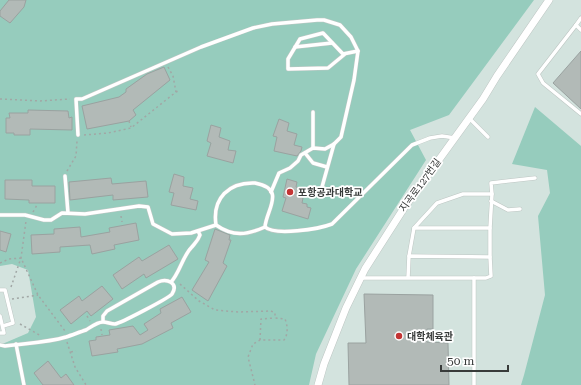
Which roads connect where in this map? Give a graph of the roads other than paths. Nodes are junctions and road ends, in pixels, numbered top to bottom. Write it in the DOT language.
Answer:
graph roads {
  1 [pos="549,0"];
  2 [pos="581,18"];
  3 [pos="576,25"];
  4 [pos="581,30"];
  5 [pos="332,43"];
  6 [pos="295,47"];
  7 [pos="358,51"];
  8 [pos="346,54"];
  9 [pos="313,112"];
  10 [pos="581,114"];
  11 [pos="469,118"];
  12 [pos="78,135"];
  13 [pos="488,137"];
  14 [pos="455,138"];
  15 [pos="334,144"];
  16 [pos="313,148"];
  17 [pos="305,153"];
  18 [pos="328,167"];
  19 [pos="64,176"];
  20 [pos="535,178"];
  21 [pos="322,187"];
  22 [pos="271,192"];
  23 [pos="492,194"];
  24 [pos="491,201"];
  25 [pos="520,209"];
  26 [pos="68,213"];
  27 [pos="0,215"];
  28 [pos="216,225"];
  29 [pos="265,227"];
  30 [pos="414,228"];
  31 [pos="490,228"];
  32 [pos="198,231"];
  33 [pos="409,256"];
  34 [pos="490,257"];
  35 [pos="360,278"];
  36 [pos="408,278"];
  37 [pos="474,278"];
  38 [pos="173,280"];
  39 [pos="0,290"];
  40 [pos="0,316"];
  41 [pos="103,322"];
  42 [pos="2,326"];
  43 [pos="0,333"];
  44 [pos="16,344"];
  45 [pos="0,345"];
  46 [pos="24,385"];
  47 [pos="318,385"];
  48 [pos="474,385"];
  1 -- 11 [label="street, 지곡로127번길"];
  2 -- 3 [label="lane"];
  3 -- 4 [label="lane"];
  3 -- 10 [label="lane"];
  5 -- 6 [label="lane"];
  5 -- 6 [label="lane"];
  5 -- 8 [label="lane"];
  6 -- 8 [label="lane"];
  7 -- 8 [label="lane"];
  7 -- 12 [label="lane"];
  7 -- 15 [label="lane"];
  9 -- 16 [label="lane"];
  11 -- 13 [label="lane"];
  11 -- 14 [label="street, 지곡로127번길"];
  14 -- 29 [label="lane"];
  14 -- 35 [label="street, 지곡로127번길"];
  15 -- 16 [label="lane"];
  15 -- 18 [label="lane"];
  16 -- 17 [label="lane"];
  17 -- 18 [label="lane"];
  17 -- 22 [label="lane"];
  18 -- 21 [label="lane"];
  19 -- 26 [label="lane"];
  20 -- 23 [label="lane"];
  22 -- 28 [label="lane"];
  22 -- 29 [label="lane"];
  23 -- 24 [label="lane"];
  23 -- 30 [label="lane"];
  24 -- 25 [label="lane"];
  24 -- 31 [label="lane"];
  26 -- 27 [label="lane"];
  26 -- 32 [label="lane"];
  28 -- 29 [label="lane"];
  28 -- 32 [label="lane"];
  30 -- 31 [label="lane"];
  30 -- 33 [label="lane"];
  31 -- 34 [label="lane"];
  32 -- 38 [label="lane"];
  33 -- 34 [label="lane"];
  33 -- 36 [label="lane"];
  34 -- 37 [label="lane"];
  35 -- 36 [label="lane"];
  35 -- 47 [label="street, 지곡로127번길"];
  36 -- 37 [label="lane"];
  37 -- 48 [label="lane"];
  38 -- 41 [label="lane"];
  38 -- 41 [label="lane"];
  39 -- 42 [label="lane"];
  40 -- 42 [label="lane"];
  41 -- 44 [label="lane"];
  42 -- 43 [label="lane"];
  44 -- 45 [label="lane"];
  44 -- 46 [label="lane"];
}
